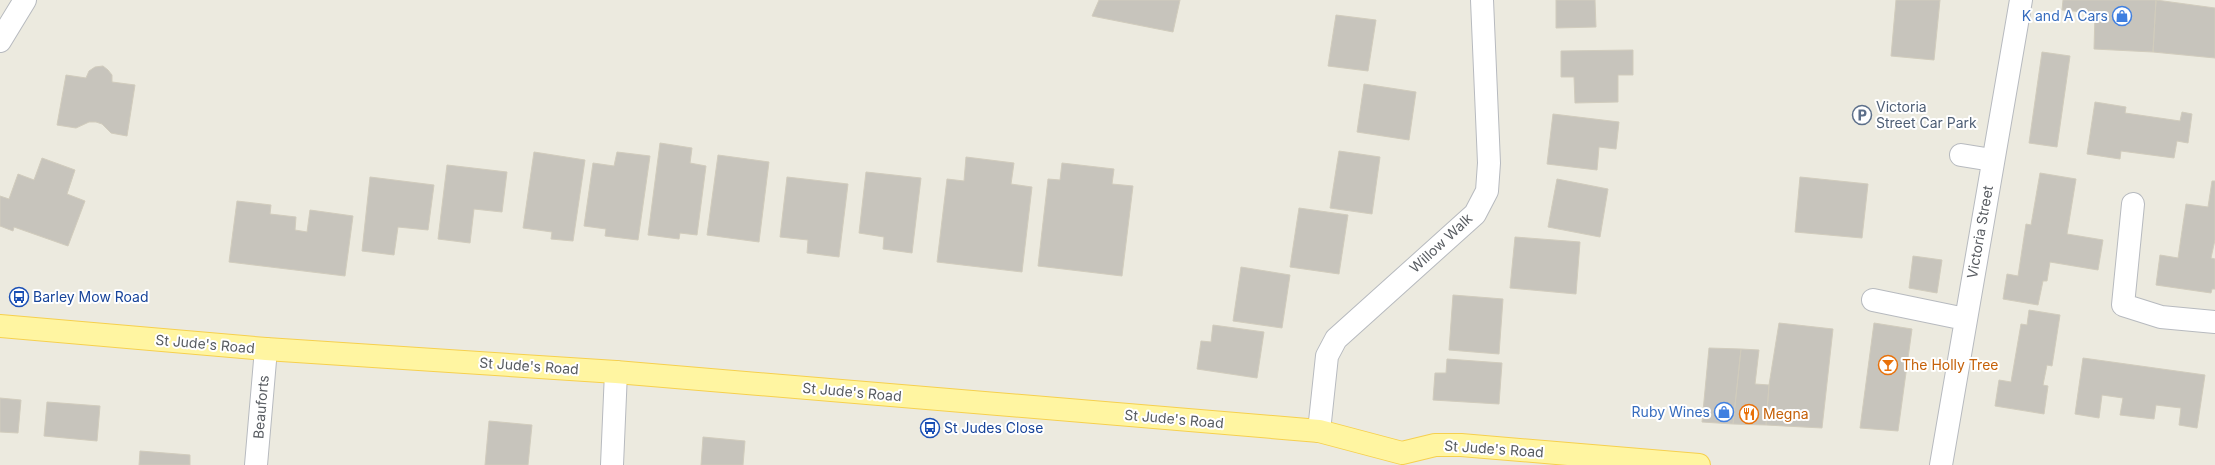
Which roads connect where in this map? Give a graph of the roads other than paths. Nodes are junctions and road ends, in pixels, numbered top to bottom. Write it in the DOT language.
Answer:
graph roads {
  1 [pos="25,0"];
  2 [pos="1482,0"];
  3 [pos="2021,0"];
  4 [pos="0,41"];
  5 [pos="1961,155"];
  6 [pos="1992,160"];
  7 [pos="2133,204"];
  8 [pos="1873,300"];
  9 [pos="1965,319"];
  10 [pos="2215,322"];
  11 [pos="0,326"];
  12 [pos="266,349"];
  13 [pos="616,372"];
  14 [pos="1319,431"];
  15 [pos="1402,459"];
  16 [pos="256,465"];
  17 [pos="612,465"];
  18 [pos="1699,465"];
  19 [pos="1941,465"];
  1 -- 4 [label="street"];
  2 -- 14 [label="street, Willow Walk"];
  3 -- 6 [label="street, Victoria Street"];
  5 -- 6 [label="street"];
  6 -- 9 [label="street, Victoria Street"];
  7 -- 10 [label="street"];
  8 -- 9 [label="street"];
  9 -- 19 [label="street, Victoria Street"];
  11 -- 12 [label="main road, St Jude's Road"];
  12 -- 13 [label="main road, St Jude's Road"];
  12 -- 16 [label="street, Beauforts"];
  13 -- 14 [label="main road, St Jude's Road"];
  13 -- 17 [label="street"];
  14 -- 15 [label="main road, St Jude's Road"];
  15 -- 18 [label="main road, St Jude's Road"];
}
